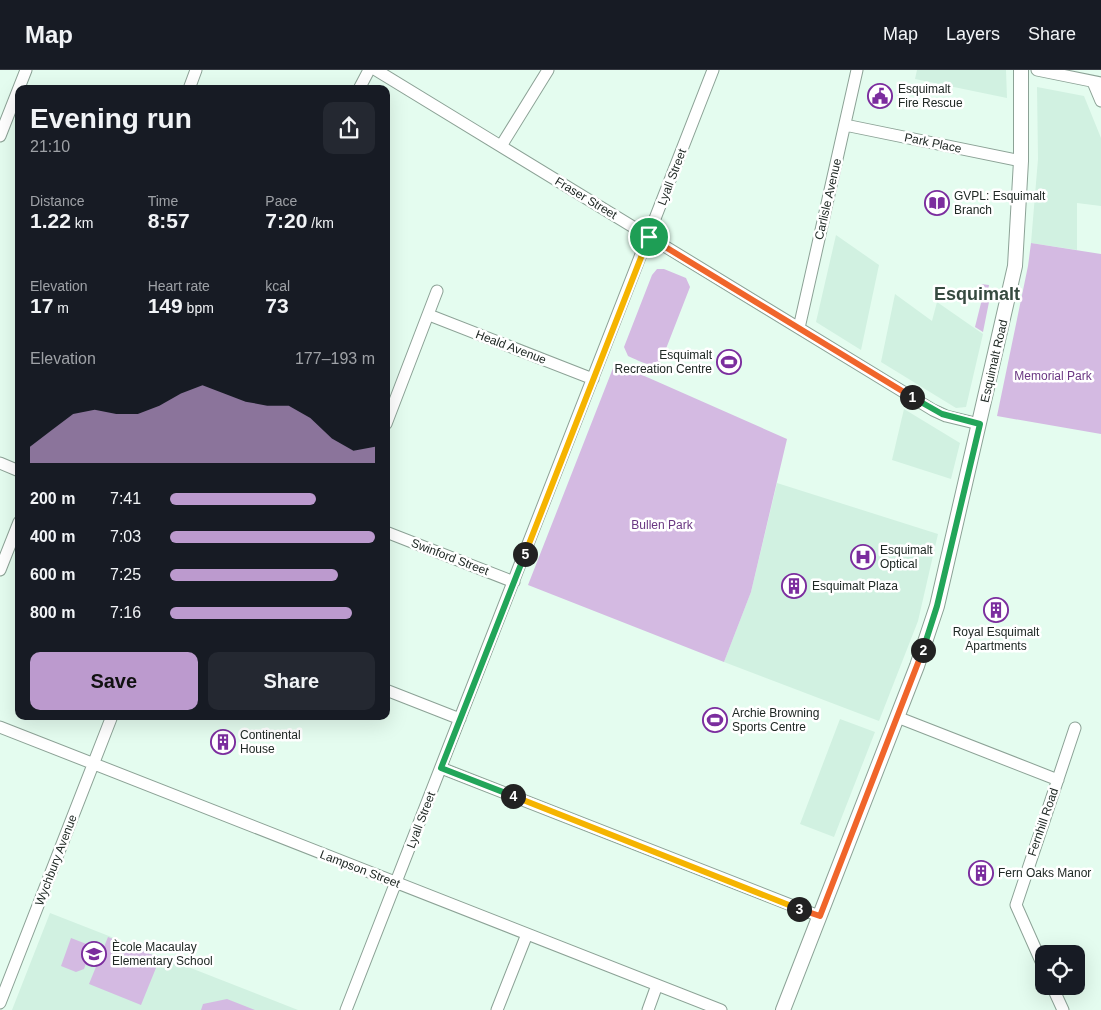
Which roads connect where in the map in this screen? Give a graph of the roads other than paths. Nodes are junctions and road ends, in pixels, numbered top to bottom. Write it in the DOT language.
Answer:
graph roads {
  1 [pos="26,70"];
  2 [pos="196,70"];
  3 [pos="369,70"];
  4 [pos="376,70"];
  5 [pos="548,70"];
  6 [pos="713,70"];
  7 [pos="858,70"];
  8 [pos="1021,70"];
  9 [pos="1037,70"];
  10 [pos="1097,82"];
  11 [pos="20,85"];
  12 [pos="190,85"];
  13 [pos="361,85"];
  14 [pos="15,98"];
  15 [pos="1101,101"];
  16 [pos="845,125"];
  17 [pos="0,136"];
  18 [pos="501,146"];
  19 [pos="1021,160"];
  20 [pos="649,237"];
  21 [pos="437,291"];
  22 [pos="429,315"];
  23 [pos="799,328"];
  24 [pos="593,379"];
  25 [pos="390,414"];
  26 [pos="980,424"];
  27 [pos="0,463"];
  28 [pos="15,469"];
  29 [pos="15,532"];
  30 [pos="390,534"];
  31 [pos="0,570"];
  32 [pos="514,582"];
  33 [pos="390,692"];
  34 [pos="898,717"];
  35 [pos="460,719"];
  36 [pos="110,720"];
  37 [pos="0,727"];
  38 [pos="1075,728"];
  39 [pos="94,764"];
  40 [pos="441,768"];
  41 [pos="1058,780"];
  42 [pos="396,883"];
  43 [pos="820,916"];
  44 [pos="527,934"];
  45 [pos="1035,948"];
  46 [pos="657,985"];
  47 [pos="1056,995"];
  48 [pos="0,1003"];
  49 [pos="346,1010"];
  50 [pos="497,1010"];
  51 [pos="648,1010"];
  52 [pos="721,1010"];
  53 [pos="783,1010"];
  54 [pos="1063,1010"];
  1 -- 11 [label="street"];
  2 -- 12 [label="street"];
  3 -- 13 [label="street"];
  4 -- 18 [label="street, Fraser Street"];
  5 -- 18 [label="street"];
  6 -- 20 [label="street, Lyall Street"];
  7 -- 16 [label="street, Carlisle Avenue"];
  8 -- 19 [label="main road, Esquimalt Road"];
  9 -- 10 [label="street"];
  10 -- 15 [label="street"];
  14 -- 17 [label="street"];
  16 -- 19 [label="street, Park Place"];
  16 -- 23 [label="street, Carlisle Avenue"];
  18 -- 20 [label="street, Fraser Street"];
  19 -- 26 [label="main road, Esquimalt Road"];
  20 -- 23 [label="street, Fraser Street"];
  20 -- 24 [label="street, Lyall Street"];
  21 -- 22 [label="street"];
  22 -- 24 [label="street, Heald Avenue"];
  22 -- 25 [label="street"];
  23 -- 26 [label="street, Fraser Street"];
  24 -- 32 [label="street, Lyall Street"];
  26 -- 34 [label="main road, Esquimalt Road"];
  27 -- 28 [label="street"];
  29 -- 31 [label="street"];
  30 -- 32 [label="street, Swinford Street"];
  32 -- 35 [label="street, Lyall Street"];
  33 -- 35 [label="street"];
  34 -- 41 [label="street, Fernhill Road"];
  34 -- 43 [label="main road, Esquimalt Road"];
  35 -- 40 [label="street, Lyall Street"];
  36 -- 39 [label="street, Wychbury Avenue"];
  37 -- 39 [label="street, Lampson Street"];
  38 -- 41 [label="street"];
  39 -- 42 [label="street, Lampson Street"];
  39 -- 48 [label="street, Wychbury Avenue"];
  40 -- 42 [label="street, Lyall Street"];
  40 -- 43 [label="street"];
  41 -- 45 [label="street, Fernhill Road"];
  42 -- 44 [label="street, Lampson Street"];
  42 -- 49 [label="street, Lyall Street"];
  43 -- 53 [label="main road, Esquimalt Road"];
  44 -- 46 [label="street, Lampson Street"];
  44 -- 50 [label="street"];
  46 -- 51 [label="street"];
  46 -- 52 [label="street, Lampson Street"];
  47 -- 54 [label="street"];
}
